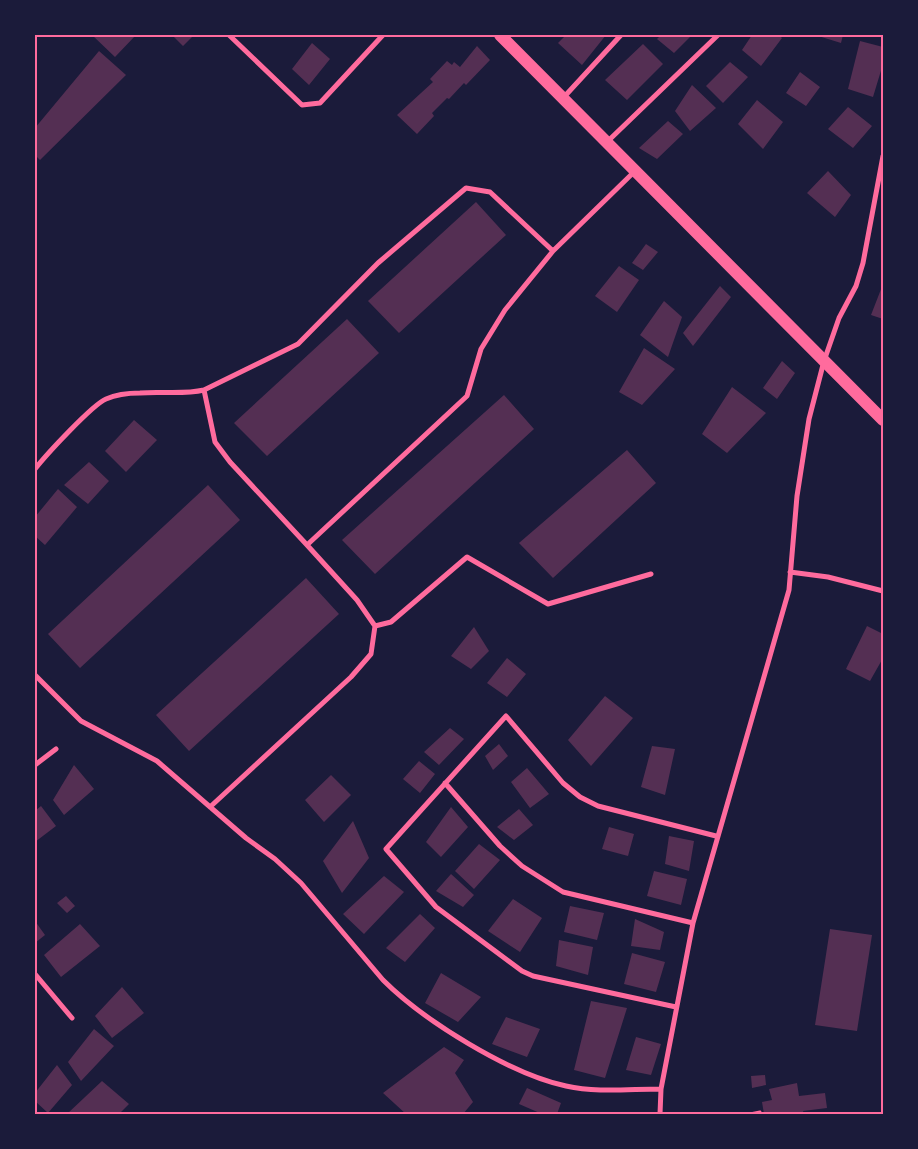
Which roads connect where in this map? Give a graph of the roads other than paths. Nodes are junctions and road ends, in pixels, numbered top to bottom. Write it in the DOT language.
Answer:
graph roads {
  1 [pos="229,35"];
  2 [pos="383,35"];
  3 [pos="500,35"];
  4 [pos="621,35"];
  5 [pos="718,35"];
  6 [pos="562,98"];
  7 [pos="606,142"];
  8 [pos="883,156"];
  9 [pos="635,171"];
  10 [pos="553,252"];
  11 [pos="824,361"];
  12 [pos="204,390"];
  13 [pos="883,420"];
  14 [pos="35,468"];
  15 [pos="307,545"];
  16 [pos="790,572"];
  17 [pos="651,574"];
  18 [pos="883,591"];
  19 [pos="375,626"];
  20 [pos="35,676"];
  21 [pos="56,748"];
  22 [pos="35,765"];
  23 [pos="445,783"];
  24 [pos="210,807"];
  25 [pos="716,836"];
  26 [pos="693,923"];
  27 [pos="35,974"];
  28 [pos="676,1007"];
  29 [pos="72,1018"];
  30 [pos="660,1088"];
  31 [pos="660,1114"];
  1 -- 2 [label="street"];
  3 -- 6 [label="main road"];
  4 -- 6 [label="street"];
  5 -- 7 [label="street"];
  6 -- 7 [label="main road"];
  7 -- 9 [label="main road"];
  8 -- 11 [label="street"];
  9 -- 10 [label="street"];
  9 -- 11 [label="main road"];
  10 -- 12 [label="street"];
  10 -- 15 [label="street"];
  11 -- 13 [label="main road"];
  11 -- 16 [label="street"];
  12 -- 14 [label="street"];
  12 -- 15 [label="street"];
  15 -- 19 [label="street"];
  16 -- 18 [label="street"];
  16 -- 25 [label="street"];
  17 -- 19 [label="street"];
  19 -- 24 [label="street"];
  20 -- 24 [label="street"];
  21 -- 22 [label="street"];
  23 -- 25 [label="street"];
  23 -- 26 [label="street"];
  23 -- 28 [label="street"];
  24 -- 30 [label="street"];
  25 -- 26 [label="street"];
  26 -- 28 [label="street"];
  27 -- 29 [label="street"];
  28 -- 30 [label="street"];
  30 -- 31 [label="street"];
}
